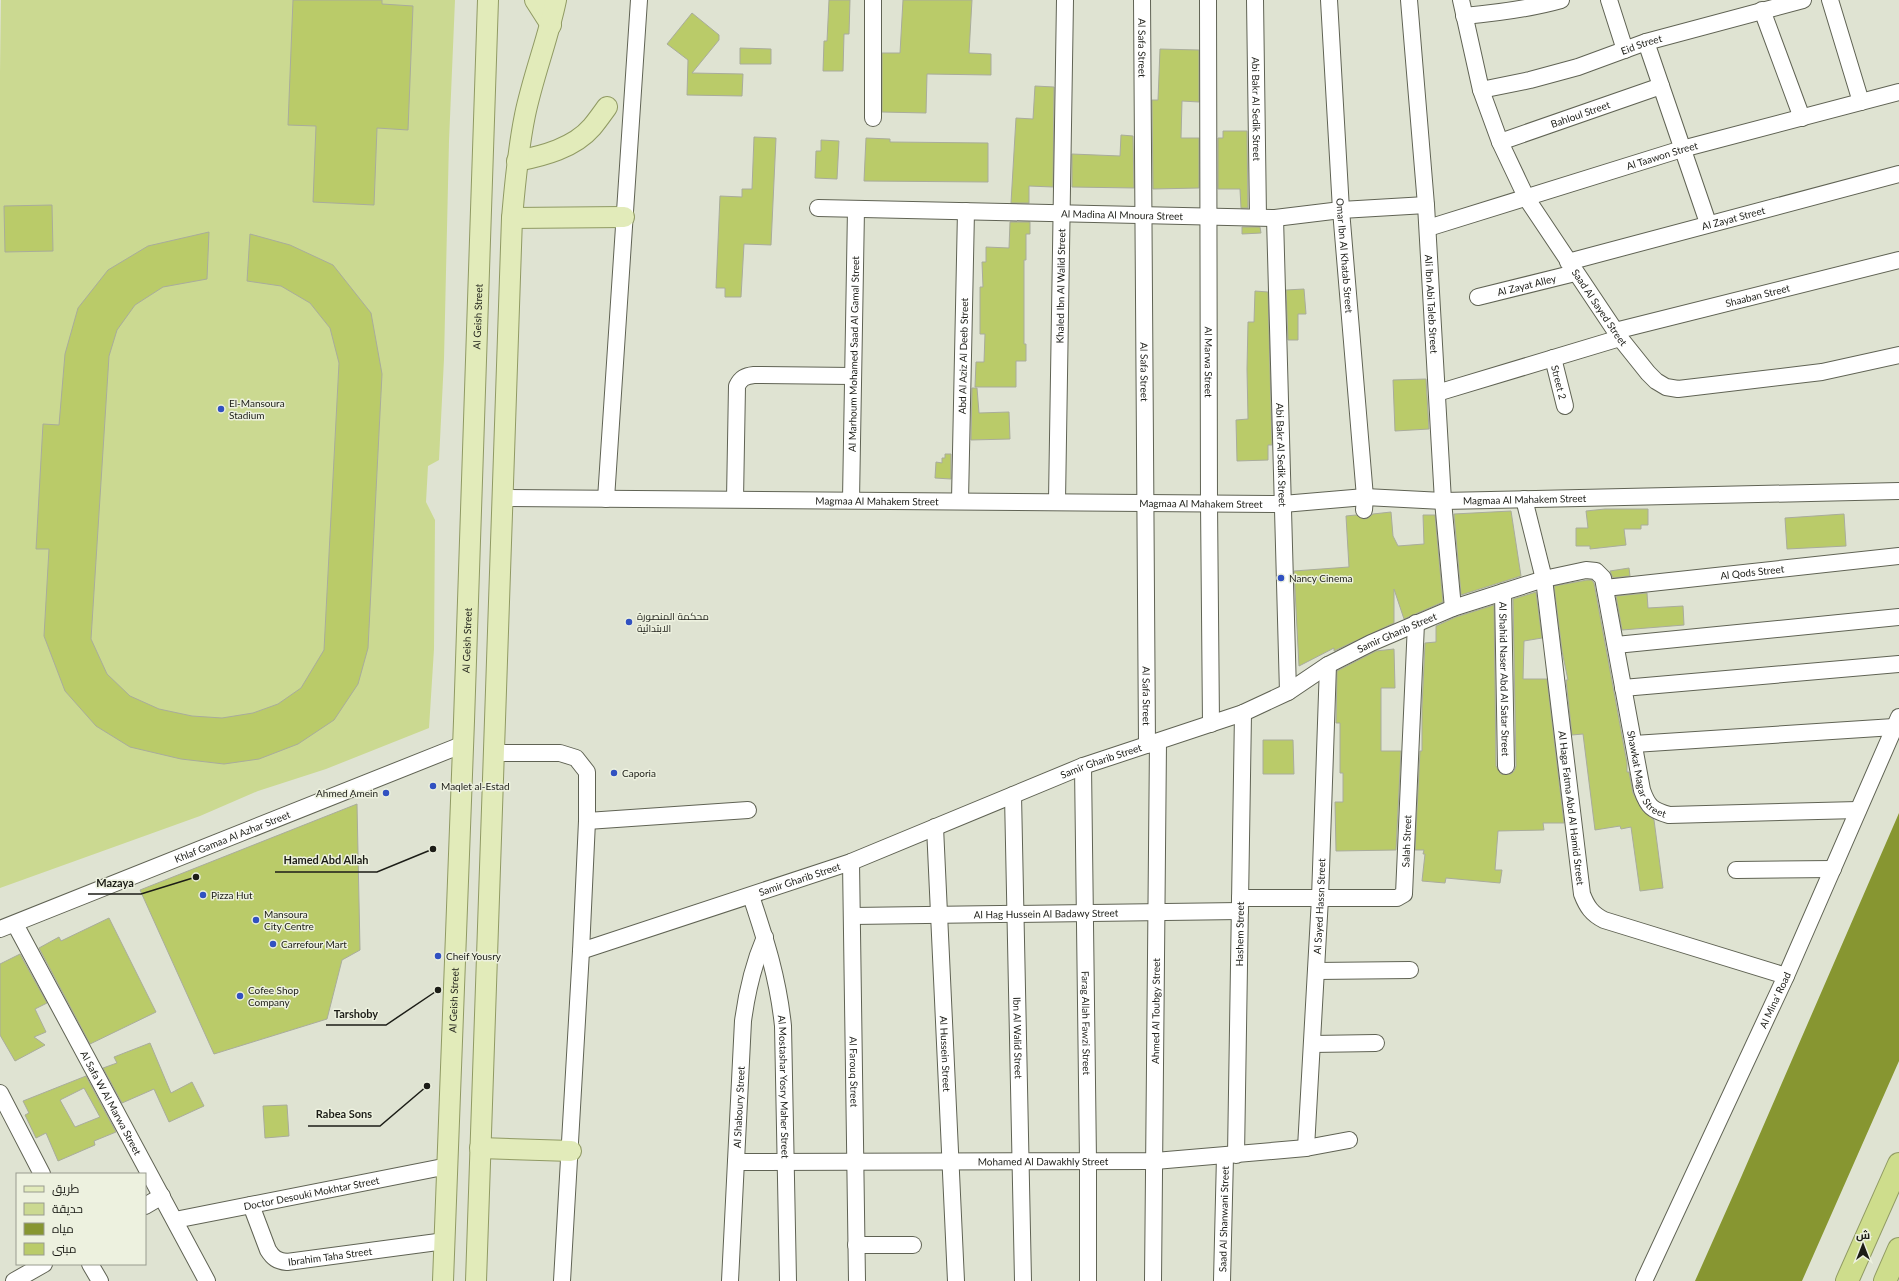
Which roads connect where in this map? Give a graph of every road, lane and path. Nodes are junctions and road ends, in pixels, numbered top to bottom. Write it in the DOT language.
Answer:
graph roads {
  1 [pos="535,0"];
  2 [pos="556,0"];
  3 [pos="639,0"];
  4 [pos="873,0"];
  5 [pos="1065,0"];
  6 [pos="1142,0"];
  7 [pos="1208,0"];
  8 [pos="1255,0"];
  9 [pos="1329,0"];
  10 [pos="1409,0"];
  11 [pos="1561,0"];
  12 [pos="1609,0"];
  13 [pos="1803,0"];
  14 [pos="1830,0"];
  15 [pos="492,4"];
  16 [pos="1463,8"];
  17 [pos="1762,10"];
  18 [pos="551,25"];
  19 [pos="1646,42"];
  20 [pos="1625,50"];
  21 [pos="1661,86"];
  22 [pos="1481,90"];
  23 [pos="1899,92"];
  24 [pos="1861,102"];
  25 [pos="607,108"];
  26 [pos="873,118"];
  27 [pos="1802,118"];
  28 [pos="1500,142"];
  29 [pos="1682,149"];
  30 [pos="517,161"];
  31 [pos="1899,174"];
  32 [pos="1527,198"];
  33 [pos="1426,205"];
  34 [pos="818,208"];
  35 [pos="856,209"];
  36 [pos="1341,210"];
  37 [pos="966,211"];
  38 [pos="1062,213"];
  39 [pos="1143,215"];
  40 [pos="624,217"];
  41 [pos="1208,217"];
  42 [pos="1258,217"];
  43 [pos="512,218"];
  44 [pos="1275,218"];
  45 [pos="1708,223"];
  46 [pos="1428,228"];
  47 [pos="1899,260"];
  48 [pos="1572,267"];
  49 [pos="1478,297"];
  50 [pos="1618,334"];
  51 [pos="1899,355"];
  52 [pos="1553,358"];
  53 [pos="853,376"];
  54 [pos="1437,393"];
  55 [pos="1564,406"];
  56 [pos="1899,491"];
  57 [pos="502,498"];
  58 [pos="606,499"];
  59 [pos="735,499"];
  60 [pos="1524,499"];
  61 [pos="851,500"];
  62 [pos="960,500"];
  63 [pos="1057,501"];
  64 [pos="1444,501"];
  65 [pos="1145,502"];
  66 [pos="1208,503"];
  67 [pos="1283,504"];
  68 [pos="1364,504"];
  69 [pos="1899,556"];
  70 [pos="1544,579"];
  71 [pos="1605,588"];
  72 [pos="1503,592"];
  73 [pos="1453,608"];
  74 [pos="1899,617"];
  75 [pos="1416,623"];
  76 [pos="1616,645"];
  77 [pos="1899,664"];
  78 [pos="1328,665"];
  79 [pos="1623,688"];
  80 [pos="1288,692"];
  81 [pos="1243,713"];
  82 [pos="1897,722"];
  83 [pos="1211,724"];
  84 [pos="1152,743"];
  85 [pos="464,744"];
  86 [pos="1634,744"];
  87 [pos="492,753"];
  88 [pos="1083,766"];
  89 [pos="1506,766"];
  90 [pos="1013,795"];
  91 [pos="748,810"];
  92 [pos="1858,810"];
  93 [pos="586,821"];
  94 [pos="935,827"];
  95 [pos="851,862"];
  96 [pos="1832,869"];
  97 [pos="1736,870"];
  98 [pos="751,896"];
  99 [pos="1320,898"];
  100 [pos="1240,904"];
  101 [pos="1156,912"];
  102 [pos="1085,913"];
  103 [pos="1015,914"];
  104 [pos="938,915"];
  105 [pos="852,916"];
  106 [pos="15,924"];
  107 [pos="0,929"];
  108 [pos="765,937"];
  109 [pos="581,951"];
  110 [pos="1410,970"];
  111 [pos="1316,971"];
  112 [pos="1786,976"];
  113 [pos="1376,1043"];
  114 [pos="1312,1044"];
  115 [pos="0,1093"];
  116 [pos="1349,1140"];
  117 [pos="480,1148"];
  118 [pos="1306,1148"];
  119 [pos="571,1151"];
  120 [pos="1230,1156"];
  121 [pos="736,1162"];
  122 [pos="786,1162"];
  123 [pos="855,1162"];
  124 [pos="950,1162"];
  125 [pos="1022,1162"];
  126 [pos="1088,1162"];
  127 [pos="1155,1162"];
  128 [pos="1899,1164"];
  129 [pos="448,1166"];
  130 [pos="41,1173"];
  131 [pos="162,1196"];
  132 [pos="146,1205"];
  133 [pos="250,1205"];
  134 [pos="175,1220"];
  135 [pos="445,1241"];
  136 [pos="856,1245"];
  137 [pos="913,1245"];
  138 [pos="1899,1249"];
  139 [pos="42,1265"];
  140 [pos="91,1265"];
  141 [pos="14,1281"];
  142 [pos="100,1281"];
  143 [pos="207,1281"];
  144 [pos="443,1281"];
  145 [pos="476,1281"];
  146 [pos="562,1281"];
  147 [pos="730,1281"];
  148 [pos="788,1281"];
  149 [pos="857,1281"];
  150 [pos="956,1281"];
  151 [pos="1023,1281"];
  152 [pos="1088,1281"];
  153 [pos="1153,1281"];
  154 [pos="1222,1281"];
  155 [pos="1644,1281"];
  156 [pos="1847,1281"];
  157 [pos="1885,1281"];
  1 -- 18 [label="main road"];
  2 -- 18 [label="main road"];
  3 -- 40 [label="street"];
  4 -- 26 [label="street"];
  5 -- 38 [label="street, Khaled Ibn Al Walid Street"];
  6 -- 39 [label="street, Al Safa Street"];
  7 -- 41 [label="street, Al Marwa Street"];
  8 -- 42 [label="street, Abi Bakr Al Sedik Street"];
  9 -- 36 [label="street, Omar Ibn Al Khatab Street"];
  10 -- 33 [label="street, Ali Ibn Abi Taleb Street"];
  11 -- 16 [label="street"];
  12 -- 20 [label="street"];
  13 -- 17 [label="street, Eid Street"];
  14 -- 24 [label="street"];
  15 -- 85 [label="main road, Al Geish Street"];
  16 -- 22 [label="street, Saad Al Sayed Street"];
  17 -- 19 [label="street, Eid Street"];
  17 -- 27 [label="street"];
  18 -- 30 [label="main road"];
  19 -- 20 [label="street, Eid Street"];
  19 -- 21 [label="street"];
  20 -- 22 [label="street, Eid Street"];
  21 -- 28 [label="street, Bahloul Street"];
  21 -- 29 [label="street"];
  22 -- 28 [label="street, Saad Al Sayed Street"];
  23 -- 24 [label="street, Al Taawon Street"];
  24 -- 27 [label="street, Al Taawon Street"];
  25 -- 30 [label="main road"];
  27 -- 29 [label="street, Al Taawon Street"];
  28 -- 32 [label="street, Saad Al Sayed Street"];
  29 -- 32 [label="street, Al Taawon Street"];
  29 -- 45 [label="street"];
  30 -- 43 [label="main road"];
  31 -- 45 [label="street, Al Zayat Street"];
  32 -- 46 [label="street, Al Taawon Street"];
  32 -- 48 [label="street, Saad Al Sayed Street"];
  33 -- 36 [label="street, Al Madina Al Mnoura Street"];
  33 -- 46 [label="street, Ali Ibn Abi Taleb Street"];
  34 -- 35 [label="street, Al Madina Al Mnoura Street"];
  35 -- 37 [label="street, Al Madina Al Mnoura Street"];
  35 -- 53 [label="street, Al Marhoum Mohamed Saad Al Gamal Street"];
  36 -- 44 [label="street, Al Madina Al Mnoura Street"];
  36 -- 68 [label="street, Omar Ibn Al Khatab Street"];
  37 -- 38 [label="street, Al Madina Al Mnoura Street"];
  37 -- 62 [label="street, Abd Al Aziz Al Deeb Street"];
  38 -- 39 [label="street, Al Madina Al Mnoura Street"];
  38 -- 63 [label="street, Khaled Ibn Al Walid Street"];
  39 -- 41 [label="street, Al Madina Al Mnoura Street"];
  39 -- 65 [label="street, Al Safa Street"];
  40 -- 43 [label="main road"];
  40 -- 58 [label="street"];
  41 -- 42 [label="street, Al Madina Al Mnoura Street"];
  41 -- 66 [label="street, Al Marwa Street"];
  42 -- 44 [label="street, Al Madina Al Mnoura Street"];
  43 -- 57 [label="main road"];
  44 -- 67 [label="street, Abi Bakr Al Sedik Street"];
  45 -- 48 [label="street, Al Zayat Street"];
  46 -- 54 [label="street, Ali Ibn Abi Taleb Street"];
  47 -- 50 [label="street, Shaaban Street"];
  48 -- 49 [label="street, Al Zayat Alley"];
  48 -- 50 [label="street, Saad Al Sayed Street"];
  50 -- 51 [label="street, Saad Al Sayed Street"];
  50 -- 52 [label="street, Shaaban Street"];
  52 -- 54 [label="street, Shaaban Street"];
  52 -- 55 [label="street, Street 2"];
  53 -- 59 [label="street"];
  53 -- 61 [label="street, Al Marhoum Mohamed Saad Al Gamal Street"];
  54 -- 64 [label="street, Ali Ibn Abi Taleb Street"];
  56 -- 60 [label="street, Magmaa Al Mahakem Street"];
  57 -- 58 [label="street, Magmaa Al Mahakem Street"];
  57 -- 87 [label="main road"];
  58 -- 59 [label="street, Magmaa Al Mahakem Street"];
  59 -- 61 [label="street, Magmaa Al Mahakem Street"];
  60 -- 64 [label="street, Magmaa Al Mahakem Street"];
  60 -- 70 [label="street, Al Haga Fatma Abd Al Hamid Street"];
  61 -- 62 [label="street, Magmaa Al Mahakem Street"];
  62 -- 63 [label="street, Magmaa Al Mahakem Street"];
  63 -- 65 [label="street, Magmaa Al Mahakem Street"];
  64 -- 68 [label="street, Magmaa Al Mahakem Street"];
  64 -- 73 [label="street, Ali Ibn Abi Taleb Street"];
  65 -- 66 [label="street, Magmaa Al Mahakem Street"];
  65 -- 84 [label="street, Al Safa Street"];
  66 -- 67 [label="street, Magmaa Al Mahakem Street"];
  66 -- 83 [label="street, Al Marwa Street"];
  67 -- 68 [label="street, Magmaa Al Mahakem Street"];
  67 -- 80 [label="street, Abi Bakr Al Sedik Street"];
  69 -- 71 [label="street, Al Qods Street"];
  70 -- 71 [label="street, Samir Gharib Street"];
  70 -- 72 [label="street, Samir Gharib Street"];
  70 -- 112 [label="street, Al Haga Fatma Abd Al Hamid Street"];
  71 -- 76 [label="street, Shawkat Magar Street"];
  72 -- 73 [label="street, Samir Gharib Street"];
  72 -- 89 [label="street, Al Shahid Naser Abd Al Satar Street"];
  73 -- 75 [label="street, Samir Gharib Street"];
  74 -- 76 [label="street"];
  75 -- 78 [label="street, Samir Gharib Street"];
  75 -- 99 [label="street, Salah Street"];
  76 -- 79 [label="street, Shawkat Magar Street"];
  77 -- 79 [label="street"];
  78 -- 80 [label="street, Samir Gharib Street"];
  78 -- 99 [label="street, Al Sayed Hassn Street"];
  79 -- 86 [label="street, Shawkat Magar Street"];
  80 -- 81 [label="street, Samir Gharib Street"];
  81 -- 83 [label="street, Samir Gharib Street"];
  81 -- 100 [label="street, Hashem Street"];
  82 -- 86 [label="street"];
  82 -- 92 [label="street, Al Mina' Road"];
  83 -- 84 [label="street, Samir Gharib Street"];
  84 -- 88 [label="street, Samir Gharib Street"];
  84 -- 101 [label="street, Ahmed Al Toubgy Street"];
  85 -- 106 [label="street, Khlaf Gamaa Al Azhar Street"];
  85 -- 129 [label="main road, Al Geish Street"];
  86 -- 92 [label="street, Shawkat Magar Street"];
  87 -- 93 [label="street"];
  87 -- 117 [label="main road"];
  88 -- 90 [label="street, Samir Gharib Street"];
  88 -- 102 [label="street, Farag Allah Fawzi Street"];
  90 -- 94 [label="street, Samir Gharib Street"];
  90 -- 103 [label="street, Ibn Al Walid Street"];
  91 -- 93 [label="street"];
  92 -- 96 [label="street, Al Mina' Road"];
  93 -- 109 [label="street"];
  94 -- 95 [label="street, Samir Gharib Street"];
  94 -- 104 [label="street, Al Hussein Street"];
  95 -- 98 [label="street, Samir Gharib Street"];
  95 -- 105 [label="street, Al Farouq Street"];
  96 -- 97 [label="street"];
  96 -- 112 [label="street, Al Mina' Road"];
  98 -- 108 [label="street, Al Mostashar Yosry Maher Street"];
  98 -- 109 [label="street, Samir Gharib Street"];
  99 -- 100 [label="street, Salah Street"];
  99 -- 111 [label="street, Al Sayed Hassn Street"];
  100 -- 101 [label="street, Al Hag Hussein Al Badawy Street"];
  100 -- 120 [label="street, Hashem Street"];
  101 -- 102 [label="street, Al Hag Hussein Al Badawy Street"];
  101 -- 127 [label="street, Ahmed Al Toubgy Street"];
  102 -- 103 [label="street, Al Hag Hussein Al Badawy Street"];
  102 -- 126 [label="street, Farag Allah Fawzi Street"];
  103 -- 104 [label="street, Al Hag Hussein Al Badawy Street"];
  103 -- 125 [label="street, Ibn Al Walid Street"];
  104 -- 105 [label="street, Al Hag Hussein Al Badawy Street"];
  104 -- 124 [label="street, Al Hussein Street"];
  105 -- 123 [label="street, Al Farouq Street"];
  106 -- 107 [label="street, Khlaf Gamaa Al Azhar Street"];
  106 -- 131 [label="street, Al Safa W Al Marwa Street"];
  108 -- 121 [label="street, Al Shaboury Street"];
  108 -- 122 [label="street, Al Mostashar Yosry Maher Street"];
  109 -- 119 [label="street"];
  110 -- 111 [label="street"];
  111 -- 114 [label="street, Al Sayed Hassn Street"];
  112 -- 155 [label="street, Al Mina' Road"];
  113 -- 114 [label="street"];
  114 -- 118 [label="street, Al Sayed Hassn Street"];
  115 -- 130 [label="street"];
  116 -- 118 [label="street, Mohamed Al Dawakhly Street"];
  117 -- 119 [label="main road"];
  117 -- 145 [label="main road"];
  118 -- 120 [label="street, Mohamed Al Dawakhly Street"];
  119 -- 146 [label="street"];
  120 -- 127 [label="street, Mohamed Al Dawakhly Street"];
  120 -- 154 [label="street, Saad Al Shanwani Street"];
  121 -- 122 [label="street, Mohamed Al Dawakhly Street"];
  121 -- 147 [label="street, Al Shaboury Street"];
  122 -- 123 [label="street, Mohamed Al Dawakhly Street"];
  122 -- 148 [label="street, Al Mostashar Yosry Maher Street"];
  123 -- 124 [label="street, Mohamed Al Dawakhly Street"];
  123 -- 136 [label="street, Al Farouq Street"];
  124 -- 125 [label="street, Mohamed Al Dawakhly Street"];
  124 -- 150 [label="street, Al Hussein Street"];
  125 -- 126 [label="street, Mohamed Al Dawakhly Street"];
  125 -- 151 [label="street, Ibn Al Walid Street"];
  126 -- 127 [label="street, Mohamed Al Dawakhly Street"];
  126 -- 152 [label="street, Farag Allah Fawzi Street"];
  127 -- 153 [label="street, Ahmed Al Toubgy Street"];
  128 -- 156 [label="highway"];
  129 -- 133 [label="street, Doctor Desouki Mokhtar Street"];
  129 -- 135 [label="main road, Al Geish Street"];
  131 -- 132 [label="street"];
  131 -- 134 [label="street, Al Safa W Al Marwa Street"];
  133 -- 134 [label="street, Doctor Desouki Mokhtar Street"];
  133 -- 135 [label="street, Ibrahim Taha Street"];
  134 -- 143 [label="street, Al Safa W Al Marwa Street"];
  135 -- 144 [label="main road, Al Geish Street"];
  136 -- 137 [label="street"];
  136 -- 149 [label="street, Al Farouq Street"];
  138 -- 157 [label="highway"];
  139 -- 141 [label="street"];
  140 -- 142 [label="street"];
}
